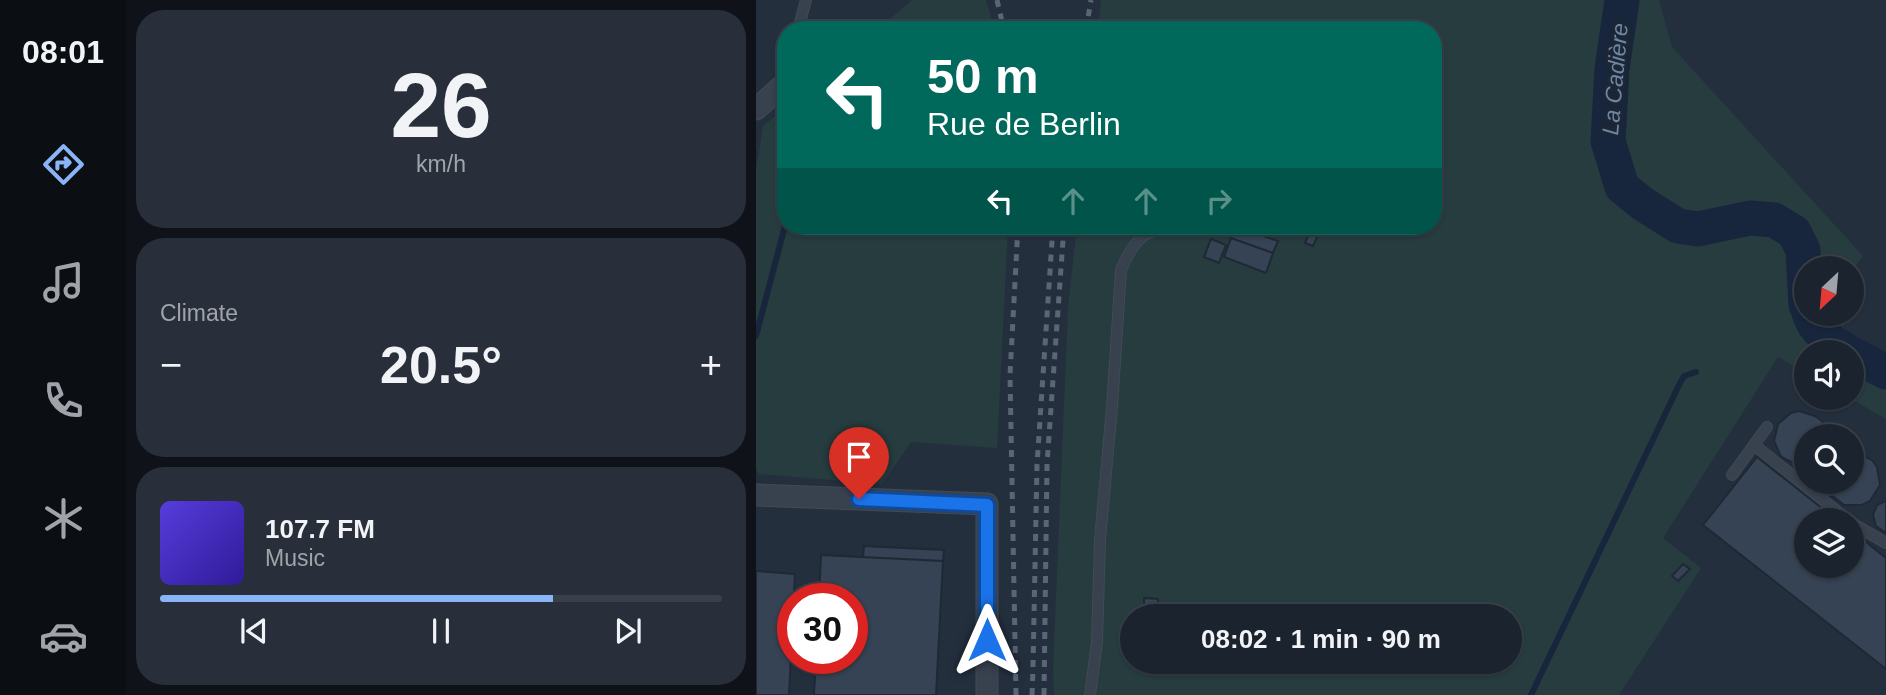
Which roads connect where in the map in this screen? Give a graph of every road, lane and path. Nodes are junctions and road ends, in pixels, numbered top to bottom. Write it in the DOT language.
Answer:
graph roads {
  1 [pos="806,0"];
  2 [pos="800,21"];
  3 [pos="777,88"];
  4 [pos="756,108"];
  5 [pos="1144,235"];
  6 [pos="1767,427"];
  7 [pos="1754,445"];
  8 [pos="1732,475"];
  9 [pos="756,495"];
  10 [pos="1834,508"];
  11 [pos="1864,529"];
  12 [pos="1886,542"];
  13 [pos="987,695"];
  14 [pos="1090,695"];
  1 -- 2 [label="lane"];
  3 -- 4 [label="street"];
  5 -- 14 [label="lane"];
  6 -- 7 [label="lane"];
  7 -- 8 [label="lane"];
  7 -- 10 [label="lane"];
  9 -- 13 [label="street"];
  11 -- 12 [label="lane"];
}
